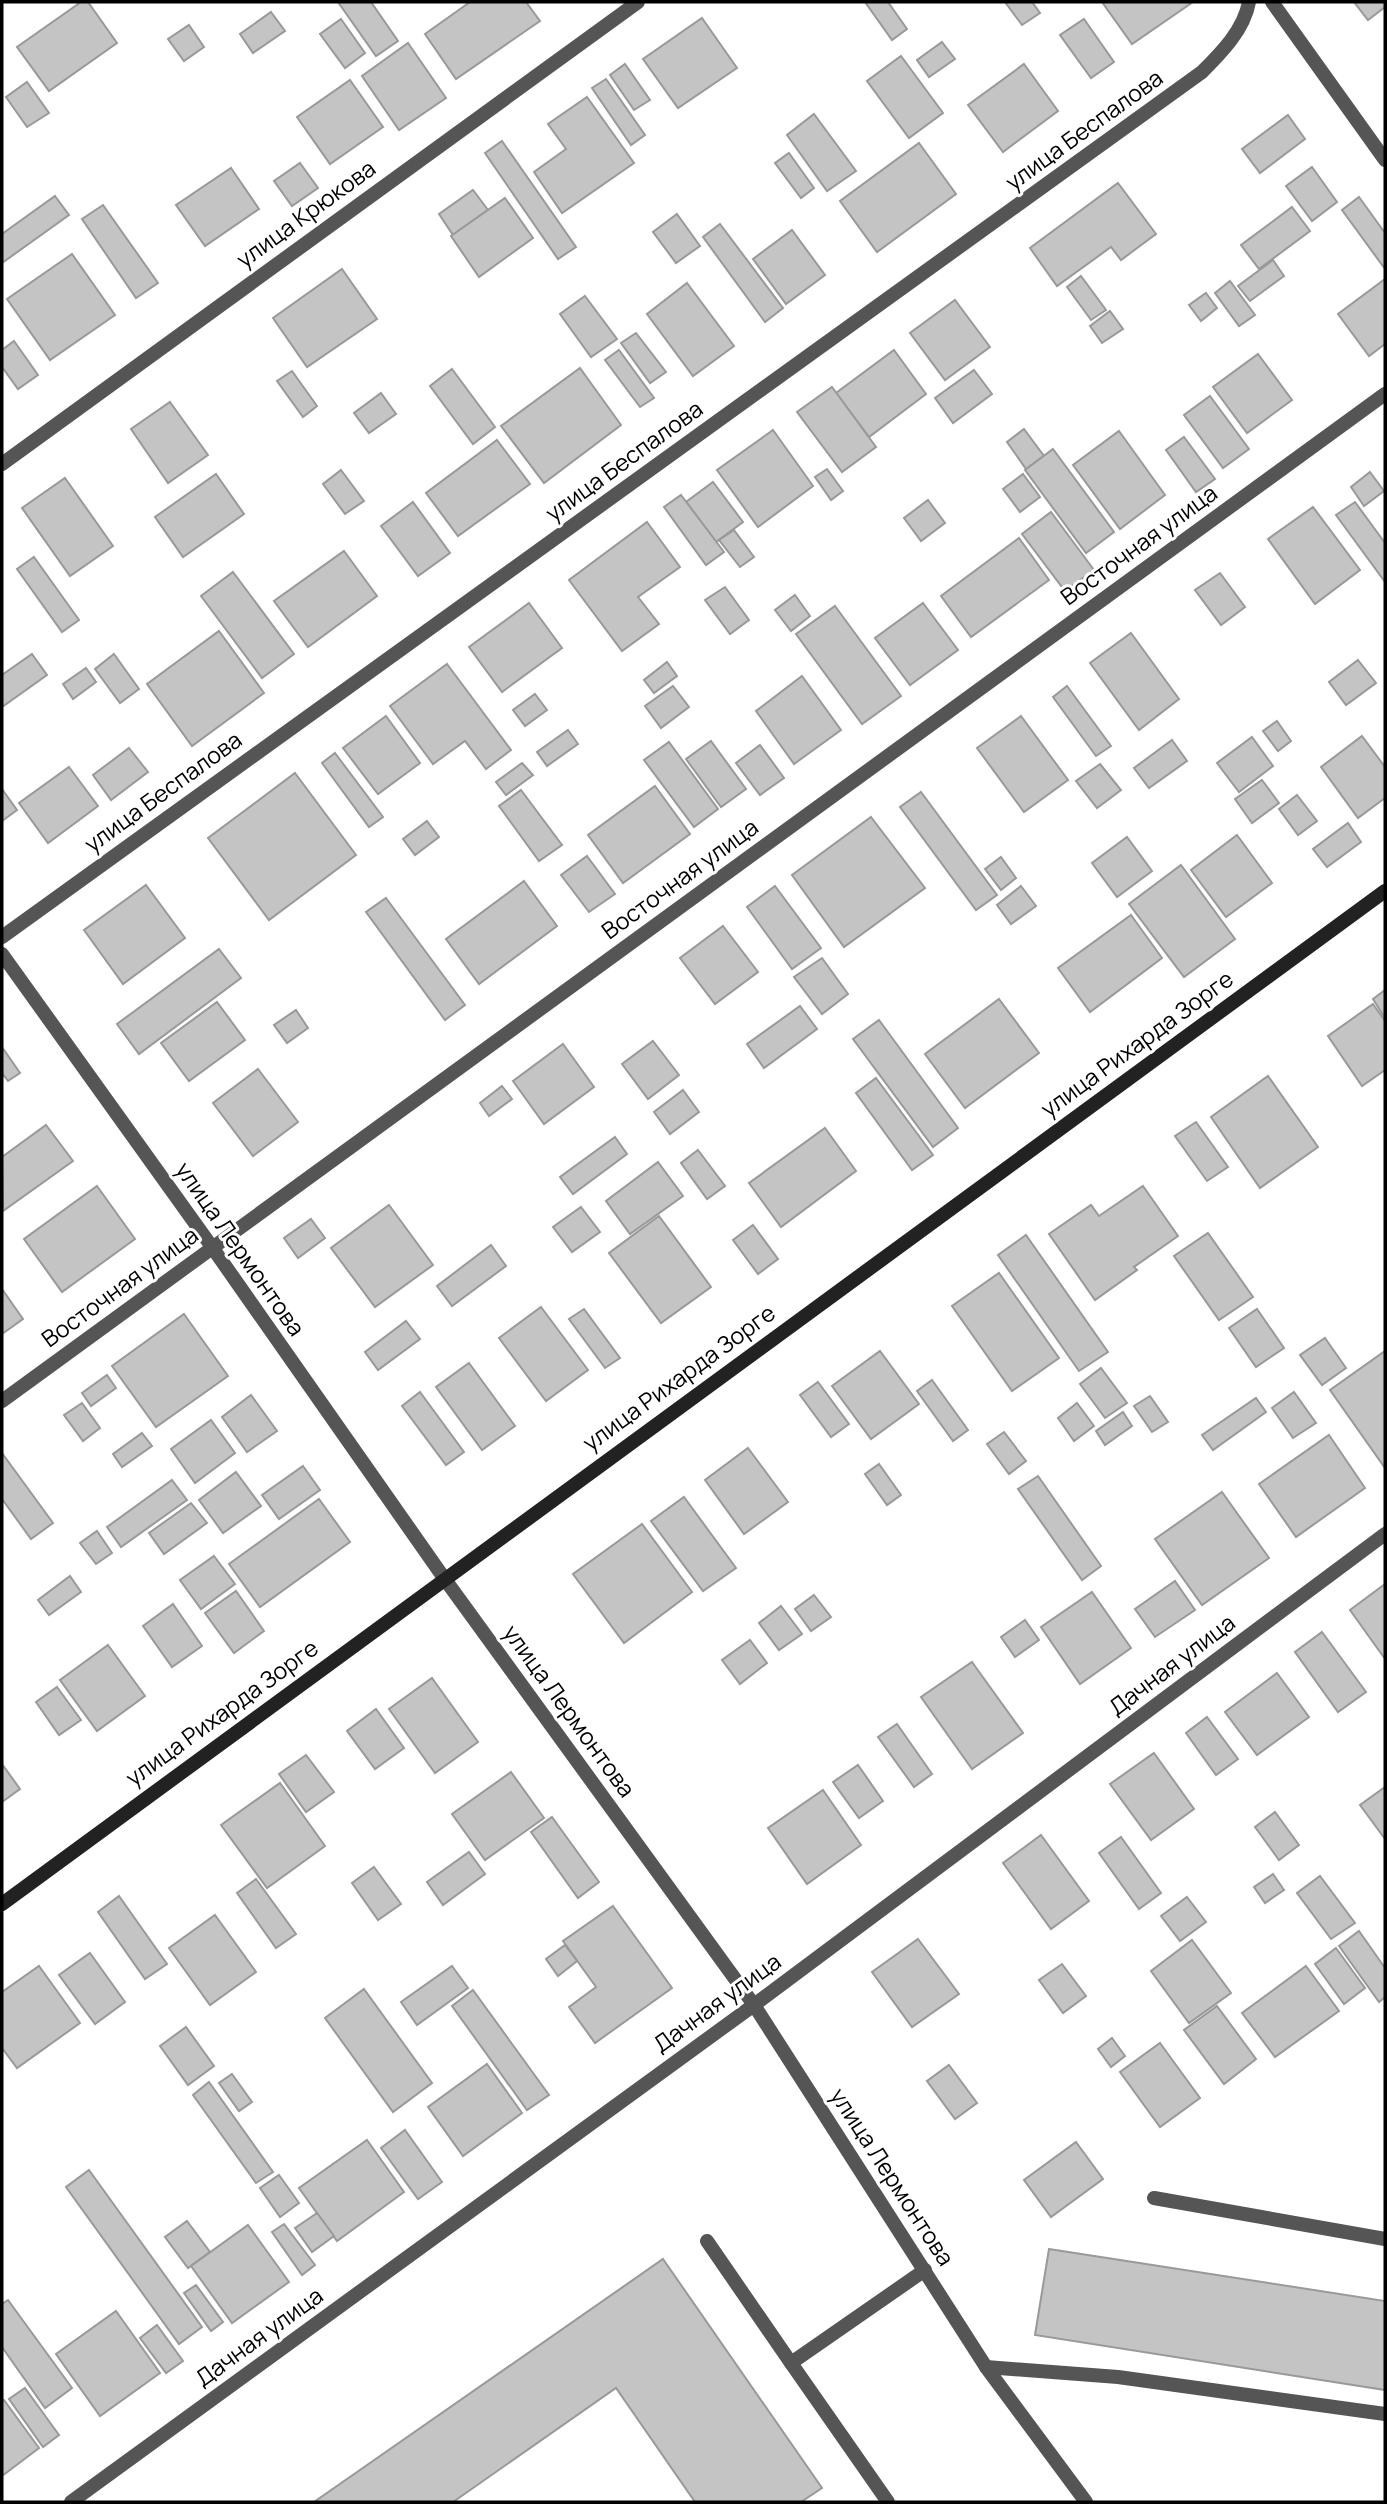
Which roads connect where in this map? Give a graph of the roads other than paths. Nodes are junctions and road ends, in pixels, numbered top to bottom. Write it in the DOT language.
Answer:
graph roads {
  1 [pos="638,2"];
  2 [pos="1249,2"];
  3 [pos="1272,2"];
  4 [pos="1385,160"];
  5 [pos="1385,394"];
  6 [pos="2,464"];
  7 [pos="1385,891"];
  8 [pos="2,937"];
  9 [pos="2,954"];
  10 [pos="212,1247"];
  11 [pos="2,1401"];
  12 [pos="1385,1534"];
  13 [pos="444,1578"];
  14 [pos="2,1903"];
  15 [pos="754,2005"];
  16 [pos="1154,2198"];
  17 [pos="1385,2239"];
  18 [pos="707,2241"];
  19 [pos="925,2270"];
  20 [pos="792,2363"];
  21 [pos="986,2367"];
  22 [pos="1385,2414"];
  23 [pos="71,2502"];
  24 [pos="888,2502"];
  25 [pos="1086,2502"];
  1 -- 6 [label="street, улица Крюкова"];
  2 -- 8 [label="street, улица Беспалова"];
  3 -- 4 [label="street"];
  5 -- 10 [label="street, Восточная улица"];
  7 -- 13 [label="street, улица Рихарда Зорге"];
  9 -- 10 [label="street, улица Лермонтова"];
  10 -- 11 [label="street, Восточная улица"];
  10 -- 13 [label="street, улица Лермонтова"];
  12 -- 15 [label="street, Дачная улица"];
  13 -- 14 [label="street, улица Рихарда Зорге"];
  13 -- 15 [label="street, улица Лермонтова"];
  15 -- 19 [label="street, улица Лермонтова"];
  15 -- 23 [label="street, Дачная улица"];
  16 -- 17 [label="street"];
  18 -- 20 [label="street"];
  19 -- 20 [label="street"];
  19 -- 21 [label="street, улица Лермонтова"];
  20 -- 24 [label="street"];
  21 -- 22 [label="street"];
  21 -- 25 [label="street, улица Лермонтова"];
}
